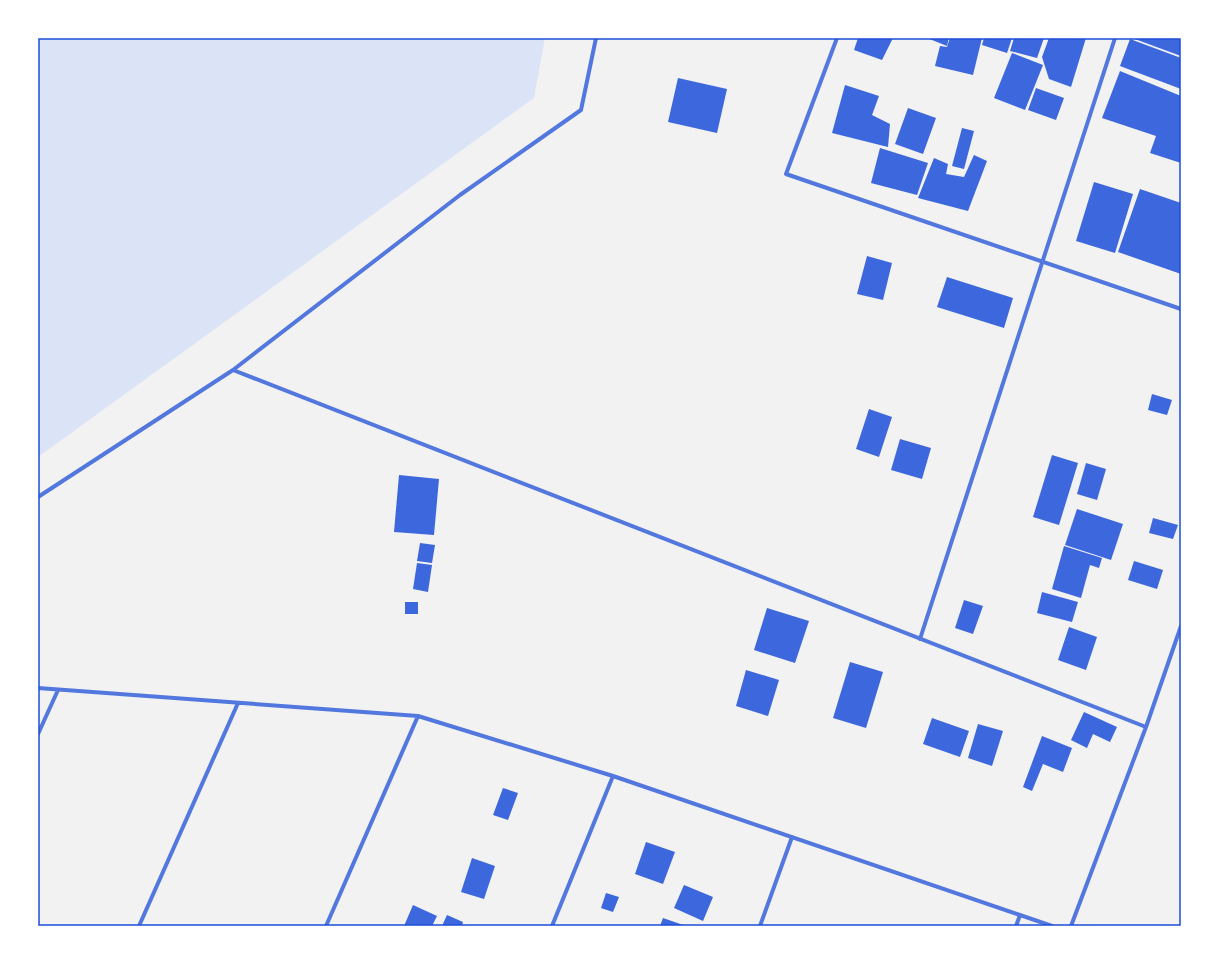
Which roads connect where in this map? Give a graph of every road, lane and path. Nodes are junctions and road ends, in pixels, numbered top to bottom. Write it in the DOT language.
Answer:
graph roads {
  1 [pos="596,38"];
  2 [pos="837,38"];
  3 [pos="1115,38"];
  4 [pos="1042,262"];
  5 [pos="1181,309"];
  6 [pos="233,370"];
  7 [pos="38,497"];
  8 [pos="1181,626"];
  9 [pos="920,638"];
  10 [pos="38,688"];
  11 [pos="58,690"];
  12 [pos="238,703"];
  13 [pos="418,716"];
  14 [pos="1146,727"];
  15 [pos="38,734"];
  16 [pos="613,776"];
  17 [pos="792,837"];
  18 [pos="1020,915"];
  19 [pos="139,926"];
  20 [pos="326,926"];
  21 [pos="552,926"];
  22 [pos="760,926"];
  23 [pos="1016,926"];
  24 [pos="1052,926"];
  25 [pos="1070,926"];
  1 -- 6 [label="street"];
  2 -- 4 [label="street"];
  3 -- 4 [label="street"];
  4 -- 5 [label="street"];
  4 -- 9 [label="street"];
  6 -- 7 [label="street"];
  6 -- 9 [label="street"];
  8 -- 14 [label="street"];
  9 -- 14 [label="street"];
  10 -- 11 [label="street"];
  11 -- 12 [label="street"];
  11 -- 15 [label="street"];
  12 -- 13 [label="street"];
  12 -- 19 [label="street"];
  13 -- 16 [label="street"];
  13 -- 20 [label="street"];
  14 -- 25 [label="street"];
  16 -- 17 [label="street"];
  16 -- 21 [label="street"];
  17 -- 18 [label="street"];
  17 -- 22 [label="street"];
  18 -- 23 [label="street"];
  18 -- 24 [label="street"];
}
